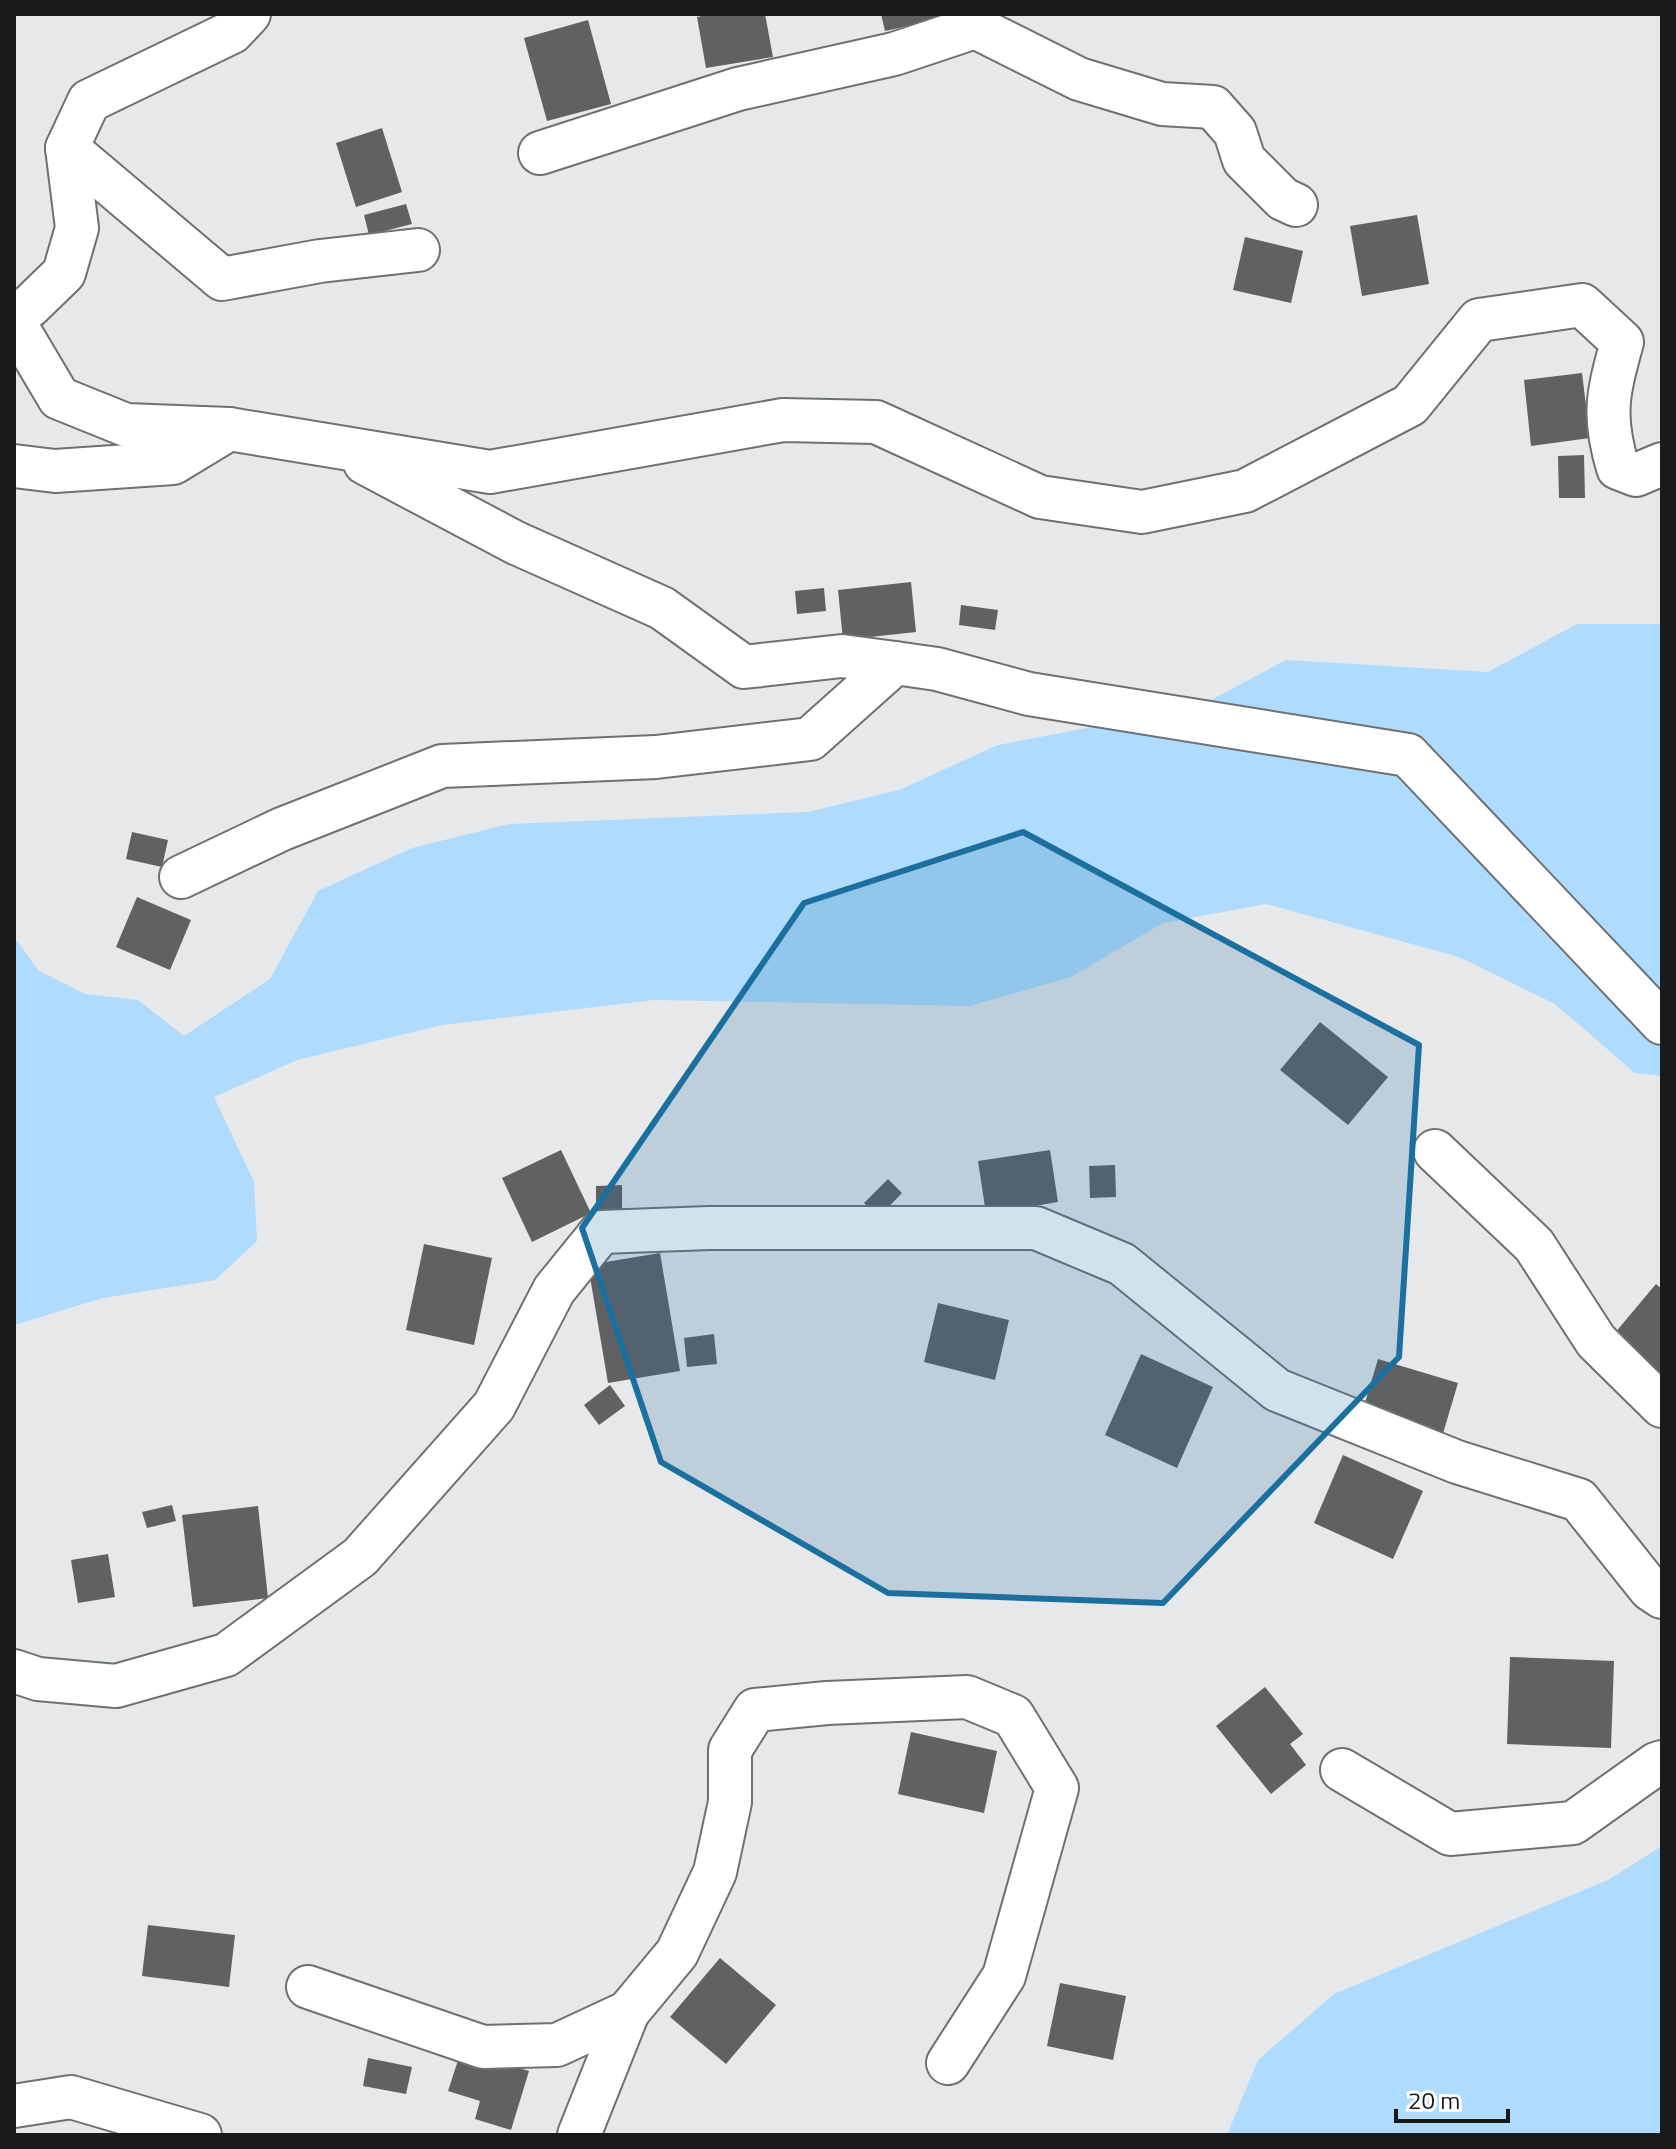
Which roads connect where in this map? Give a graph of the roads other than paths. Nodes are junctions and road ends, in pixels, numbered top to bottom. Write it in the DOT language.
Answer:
graph roads {
  1 [pos="249,14"];
  2 [pos="977,20"];
  3 [pos="67,148"];
  4 [pos="540,153"];
  5 [pos="1296,205"];
  6 [pos="418,250"];
  7 [pos="19,314"];
  8 [pos="229,429"];
  9 [pos="333,446"];
  10 [pos="1662,464"];
  11 [pos="14,466"];
  12 [pos="895,663"];
  13 [pos="181,877"];
  14 [pos="1662,1023"];
  15 [pos="1435,1151"];
  16 [pos="1662,1406"];
  17 [pos="1662,1597"];
  18 [pos="14,1671"];
  19 [pos="1662,1762"];
  20 [pos="1342,1770"];
  21 [pos="308,1987"];
  22 [pos="628,2012"];
  23 [pos="948,2063"];
  24 [pos="14,2106"];
  25 [pos="200,2135"];
  26 [pos="579,2135"];
  1 -- 3 [label="street"];
  2 -- 4 [label="street"];
  2 -- 5 [label="street"];
  3 -- 6 [label="street"];
  3 -- 7 [label="street"];
  7 -- 8 [label="street"];
  8 -- 9 [label="street"];
  8 -- 11 [label="street"];
  9 -- 10 [label="street"];
  9 -- 12 [label="street"];
  12 -- 13 [label="street"];
  12 -- 14 [label="street"];
  15 -- 16 [label="street"];
  17 -- 18 [label="street"];
  19 -- 20 [label="street"];
  21 -- 22 [label="street"];
  22 -- 23 [label="street"];
  22 -- 26 [label="street"];
  24 -- 25 [label="street"];
}
